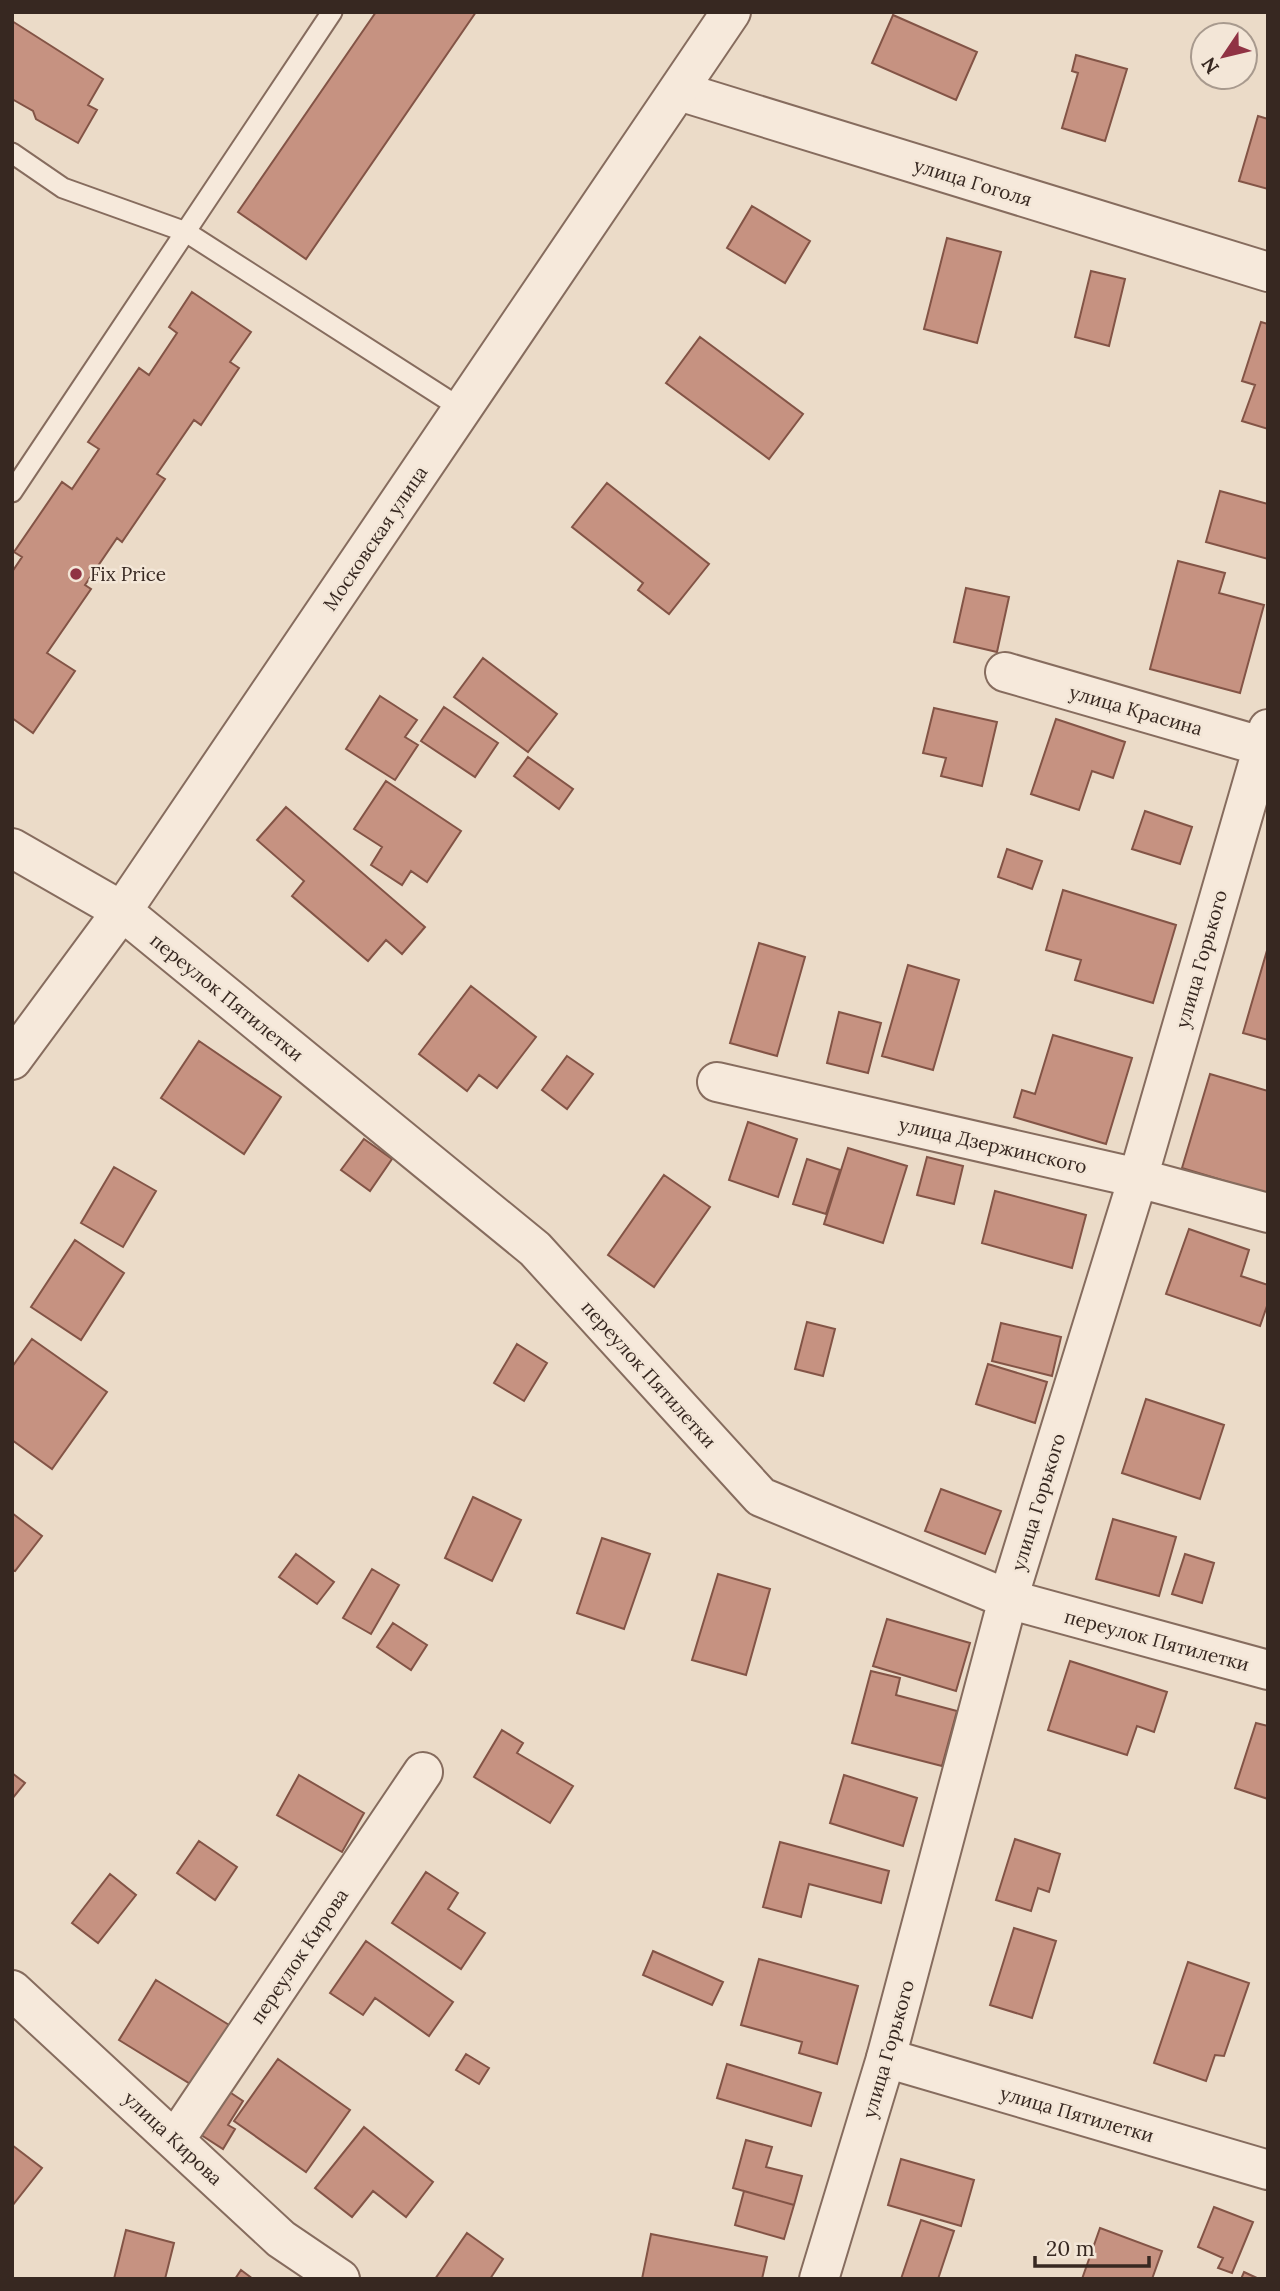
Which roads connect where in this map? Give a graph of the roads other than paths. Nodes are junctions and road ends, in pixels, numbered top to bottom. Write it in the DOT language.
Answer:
graph roads {
  1 [pos="332,12"];
  2 [pos="731,12"];
  3 [pos="679,91"];
  4 [pos="12,153"];
  5 [pos="186,232"];
  6 [pos="1268,272"];
  7 [pos="462,409"];
  8 [pos="12,492"];
  9 [pos="1005,672"];
  10 [pos="1266,741"];
  11 [pos="12,848"];
  12 [pos="122,911"];
  13 [pos="12,1060"];
  14 [pos="717,1082"];
  15 [pos="1138,1178"];
  16 [pos="1268,1213"];
  17 [pos="1008,1599"];
  18 [pos="1268,1670"];
  19 [pos="423,1772"];
  20 [pos="12,1990"];
  21 [pos="887,2058"];
  22 [pos="175,2140"];
  23 [pos="1268,2170"];
  24 [pos="340,2279"];
  25 [pos="819,2279"];
  1 -- 5 [label="lane"];
  2 -- 3 [label="street, Московская улица"];
  3 -- 6 [label="street, улица Гоголя"];
  3 -- 7 [label="street, Московская улица"];
  4 -- 5 [label="lane"];
  5 -- 7 [label="lane"];
  5 -- 8 [label="lane"];
  7 -- 12 [label="street, Московская улица"];
  9 -- 10 [label="street, улица Красина"];
  10 -- 15 [label="street, улица Горького"];
  11 -- 12 [label="street, переулок Пятилетки"];
  12 -- 13 [label="street, Московская улица"];
  12 -- 17 [label="street, переулок Пятилетки"];
  14 -- 15 [label="street, улица Дзержинского"];
  15 -- 16 [label="street, улица Дзержинского"];
  15 -- 17 [label="street, улица Горького"];
  17 -- 18 [label="street, переулок Пятилетки"];
  17 -- 21 [label="street, улица Горького"];
  19 -- 22 [label="street, переулок Кирова"];
  20 -- 22 [label="street, улица Кирова"];
  21 -- 23 [label="street, улица Пятилетки"];
  21 -- 25 [label="street, улица Горького"];
  22 -- 24 [label="street, улица Кирова"];
}
